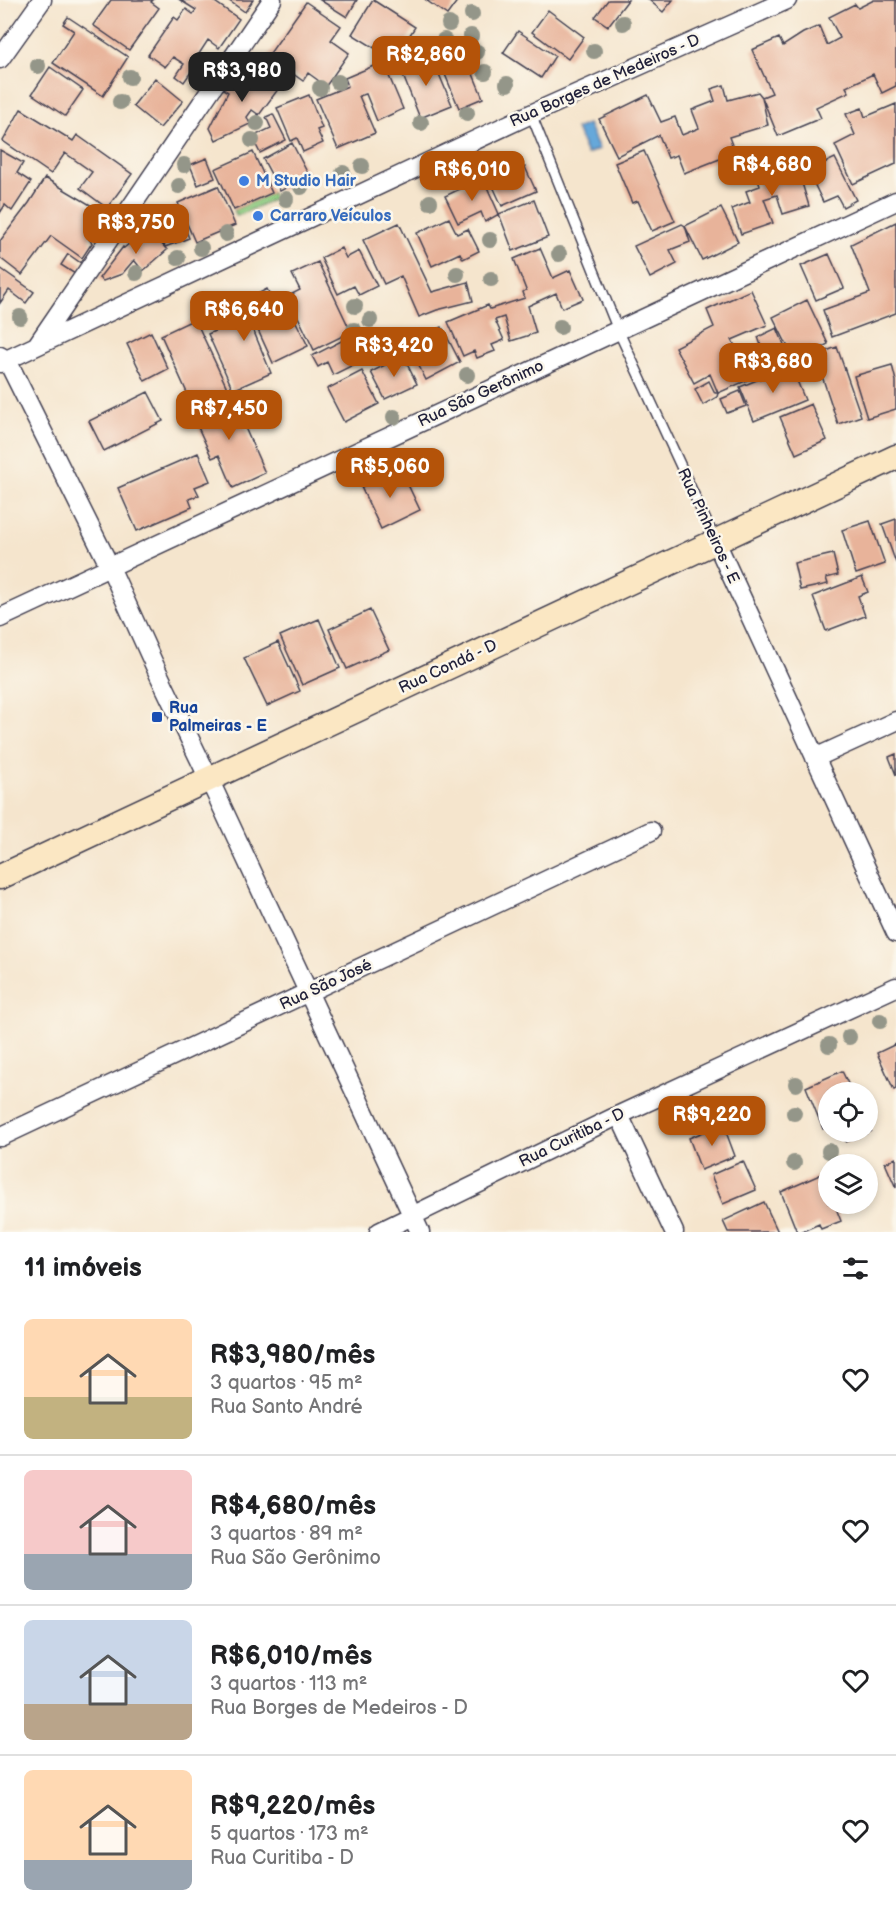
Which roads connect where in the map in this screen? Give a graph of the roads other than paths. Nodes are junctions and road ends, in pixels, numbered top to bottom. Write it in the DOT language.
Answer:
graph roads {
  1 [pos="42,0"];
  2 [pos="272,0"];
  3 [pos="788,0"];
  4 [pos="0,59"];
  5 [pos="531,114"];
  6 [pos="896,201"];
  7 [pos="618,330"];
  8 [pos="36,346"];
  9 [pos="2,360"];
  10 [pos="896,457"];
  11 [pos="716,542"];
  12 [pos="110,567"];
  13 [pos="0,618"];
  14 [pos="896,721"];
  15 [pos="815,758"];
  16 [pos="209,779"];
  17 [pos="651,831"];
  18 [pos="0,877"];
  19 [pos="896,933"];
  20 [pos="896,987"];
  21 [pos="308,993"];
  22 [pos="619,1115"];
  23 [pos="0,1137"];
  24 [pos="412,1215"];
  25 [pos="379,1232"];
  26 [pos="420,1232"];
  27 [pos="674,1232"];
  1 -- 4 [label="street"];
  2 -- 8 [label="street"];
  3 -- 5 [label="street, Rua Borges de Medeiros - D"];
  5 -- 7 [label="lane, Rua Pinheiros - E"];
  5 -- 8 [label="street, Rua Borges de Medeiros - D"];
  6 -- 7 [label="street, Rua São Gerônimo"];
  7 -- 11 [label="lane, Rua Pinheiros - E"];
  7 -- 12 [label="street, Rua São Gerônimo"];
  8 -- 9 [label="street, Rua Borges de Medeiros - D"];
  9 -- 12 [label="street"];
  10 -- 11 [label="street, Rua Condá - D"];
  11 -- 15 [label="street, Rua Pinheiros - E"];
  11 -- 16 [label="street, Rua Condá - D"];
  12 -- 13 [label="street, Rua São Gerônimo"];
  12 -- 16 [label="street"];
  14 -- 15 [label="street"];
  15 -- 19 [label="street, Rua Pinheiros - E"];
  16 -- 18 [label="street, Rua Condá - D"];
  16 -- 21 [label="street"];
  17 -- 21 [label="street, Rua São José"];
  20 -- 22 [label="street, Rua Curitiba - D"];
  21 -- 23 [label="street, Rua São José"];
  21 -- 24 [label="street"];
  22 -- 24 [label="street, Rua Curitiba - D"];
  22 -- 27 [label="street"];
  24 -- 25 [label="street, Rua Curitiba - D"];
  24 -- 26 [label="street"];
}
